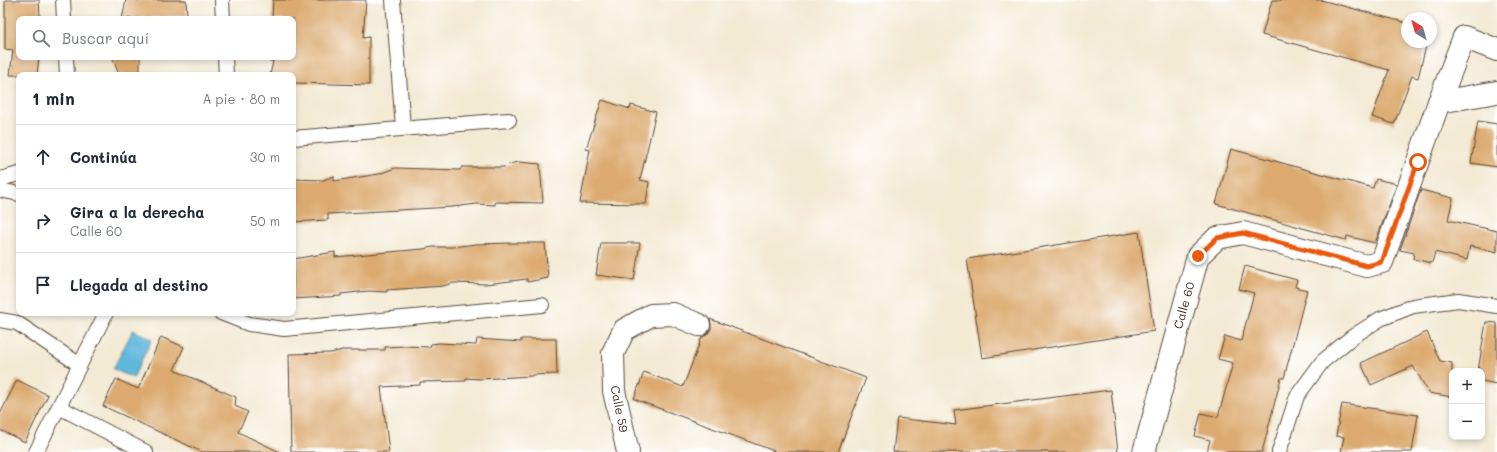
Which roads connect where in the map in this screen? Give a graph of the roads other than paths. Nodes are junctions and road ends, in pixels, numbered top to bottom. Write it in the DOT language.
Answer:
graph roads {
  1 [pos="63,0"];
  2 [pos="222,0"];
  3 [pos="394,0"];
  4 [pos="64,16"];
  5 [pos="223,16"];
  6 [pos="1497,50"];
  7 [pos="66,60"];
  8 [pos="225,60"];
  9 [pos="67,72"];
  10 [pos="226,72"];
  11 [pos="1497,92"];
  12 [pos="1439,102"];
  13 [pos="509,120"];
  14 [pos="403,128"];
  15 [pos="296,138"];
  16 [pos="16,175"];
  17 [pos="0,179"];
  18 [pos="0,190"];
  19 [pos="16,193"];
  20 [pos="542,305"];
  21 [pos="1497,306"];
  22 [pos="104,316"];
  23 [pos="237,316"];
  24 [pos="248,318"];
  25 [pos="0,320"];
  26 [pos="699,325"];
  27 [pos="80,365"];
  28 [pos="59,406"];
  29 [pos="36,452"];
  30 [pos="146,452"];
  31 [pos="628,452"];
  32 [pos="1144,452"];
  33 [pos="1279,452"];
  1 -- 4 [label="lane"];
  2 -- 5 [label="lane"];
  3 -- 14 [label="lane"];
  6 -- 12 [label="street"];
  7 -- 9 [label="lane"];
  8 -- 10 [label="lane"];
  11 -- 12 [label="street"];
  12 -- 32 [label="street, Calle 60"];
  13 -- 14 [label="lane"];
  14 -- 15 [label="lane"];
  16 -- 17 [label="lane"];
  18 -- 19 [label="lane"];
  20 -- 24 [label="lane"];
  21 -- 33 [label="lane"];
  22 -- 27 [label="lane"];
  23 -- 24 [label="lane"];
  25 -- 27 [label="lane"];
  26 -- 31 [label="street, Calle 59"];
  27 -- 28 [label="lane"];
  28 -- 29 [label="lane"];
  28 -- 30 [label="lane"];
}
